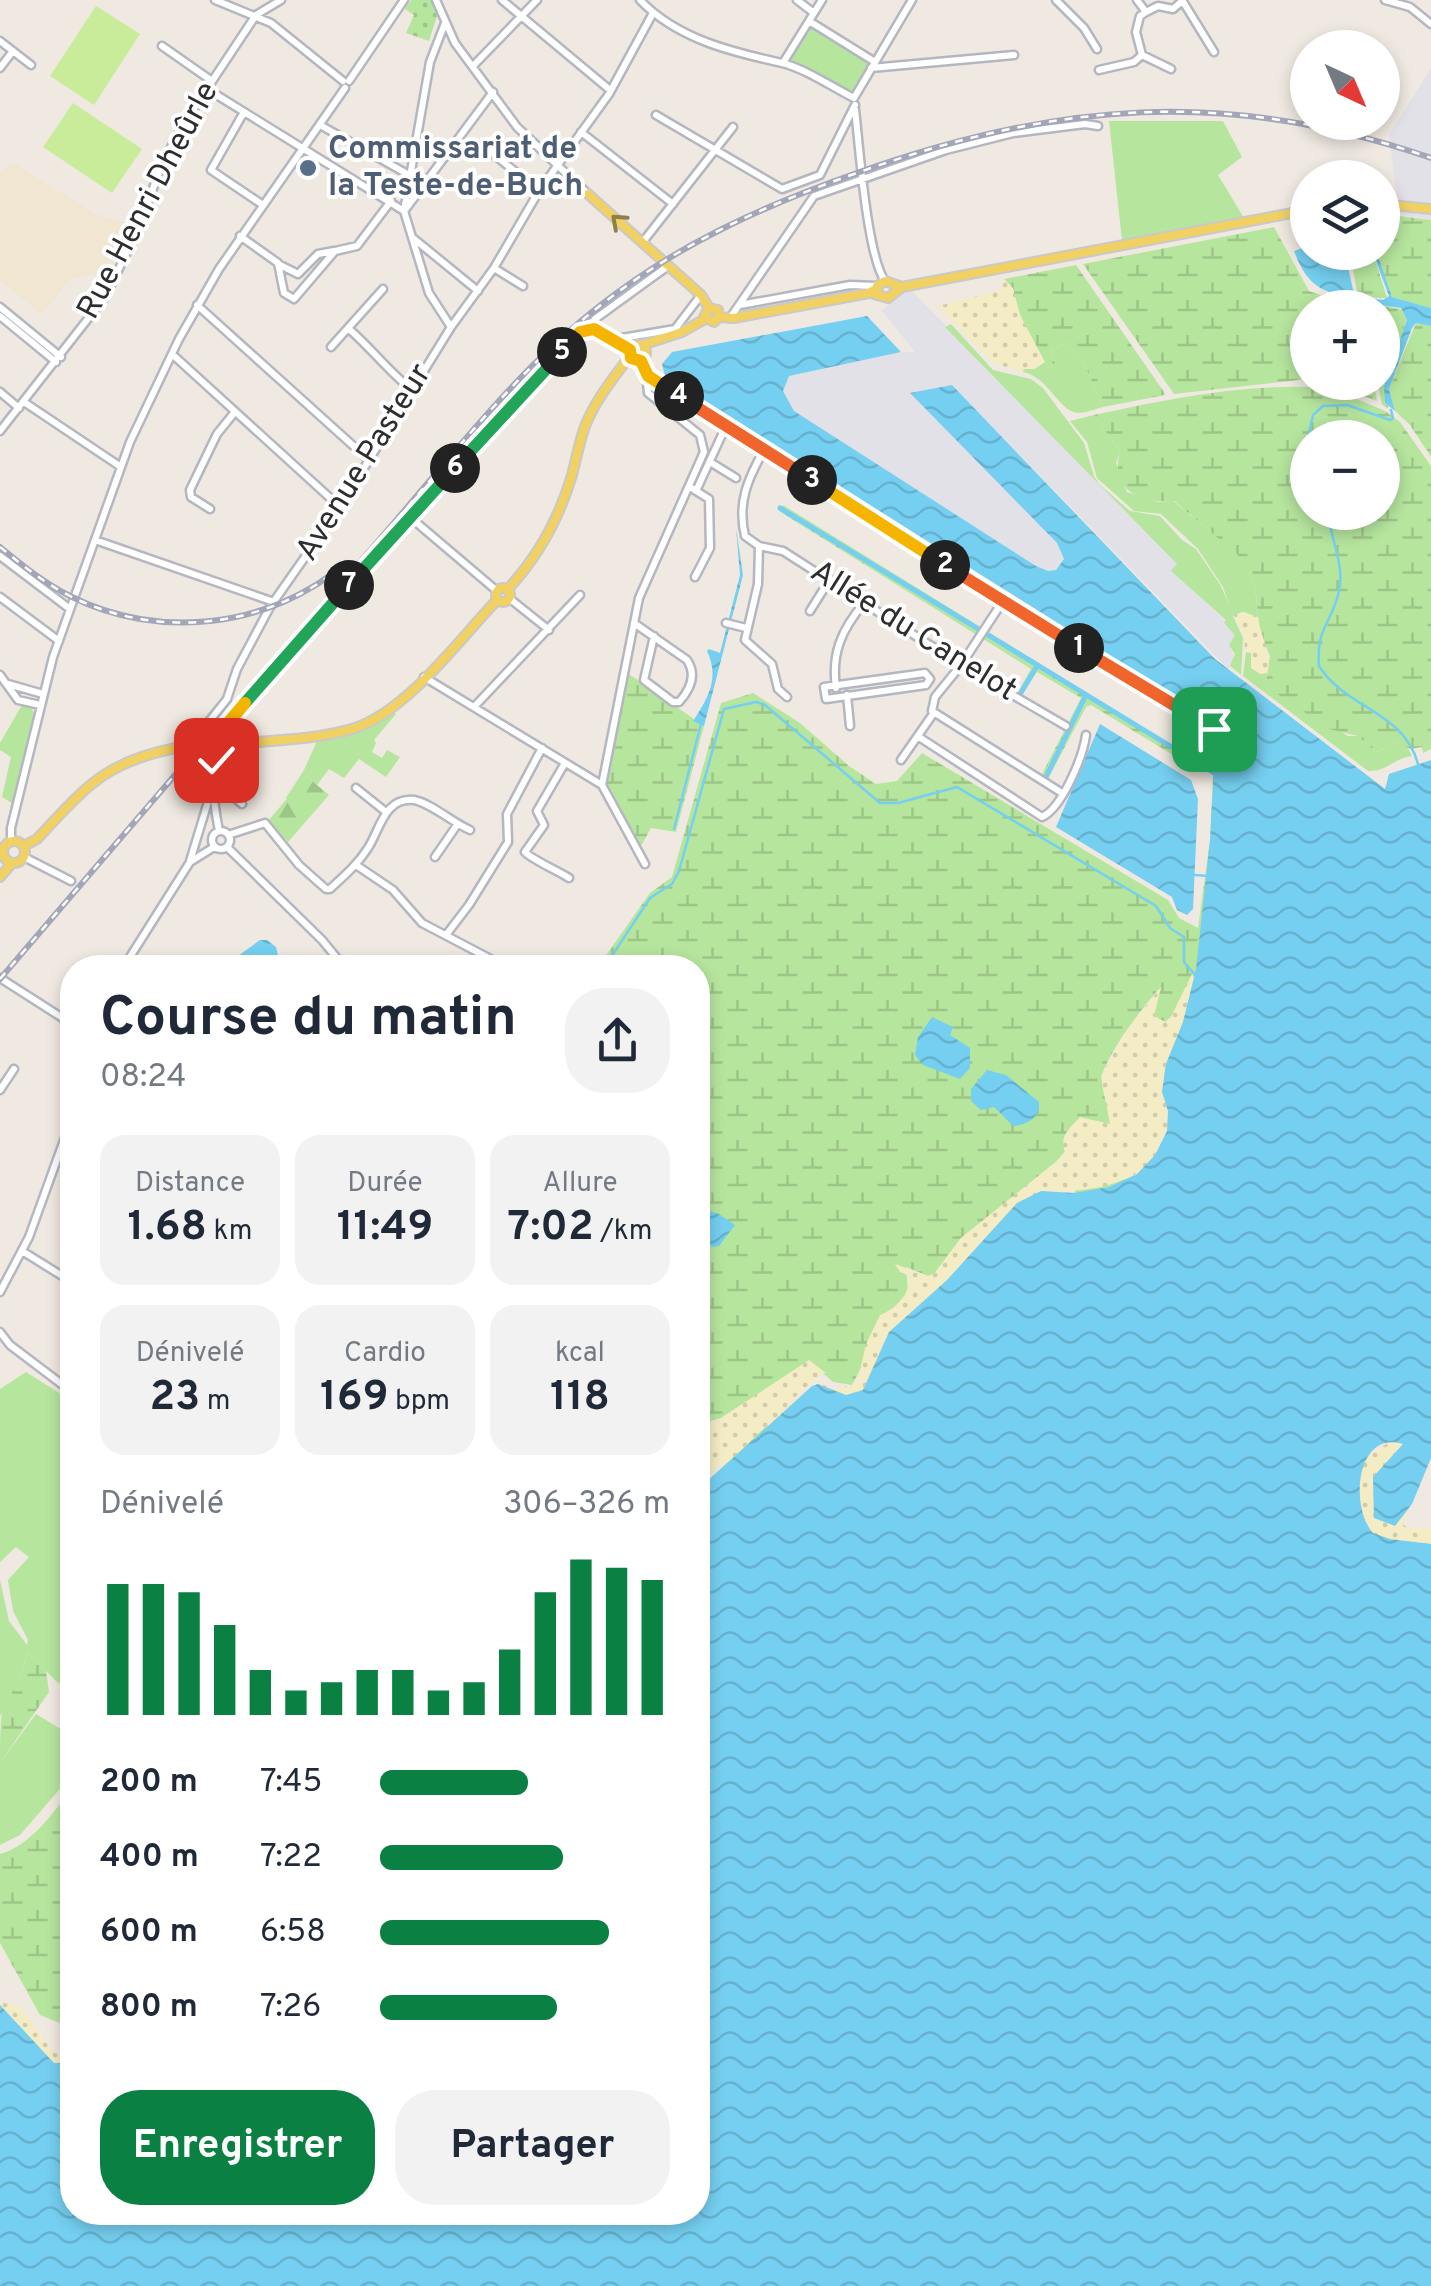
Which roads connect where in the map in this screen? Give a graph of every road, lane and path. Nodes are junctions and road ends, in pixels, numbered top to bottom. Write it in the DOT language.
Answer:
graph roads {
  1 [pos="215,0"];
  2 [pos="280,0"];
  3 [pos="404,0"];
  4 [pos="436,0"];
  5 [pos="502,0"];
  6 [pos="536,0"];
  7 [pos="640,0"];
  8 [pos="656,0"];
  9 [pos="798,0"];
  10 [pos="822,0"];
  11 [pos="912,0"];
  12 [pos="1056,0"];
  13 [pos="1138,0"];
  14 [pos="1385,0"];
  15 [pos="1182,1"];
  16 [pos="651,11"];
  17 [pos="1146,12"];
  18 [pos="256,15"];
  19 [pos="523,17"];
  20 [pos="811,17"];
  21 [pos="445,23"];
  22 [pos="1431,24"];
  23 [pos="0,41"];
  24 [pos="162,46"];
  25 [pos="1097,49"];
  26 [pos="14,51"];
  27 [pos="1214,52"];
  28 [pos="1014,54"];
  29 [pos="1142,55"];
  30 [pos="783,63"];
  31 [pos="31,65"];
  32 [pos="873,65"];
  33 [pos="474,66"];
  34 [pos="0,68"];
  35 [pos="1099,70"];
  36 [pos="1171,70"];
  37 [pos="212,81"];
  38 [pos="346,83"];
  39 [pos="207,90"];
  40 [pos="610,90"];
  41 [pos="493,92"];
  42 [pos="854,101"];
  43 [pos="244,112"];
  44 [pos="656,115"];
  45 [pos="320,125"];
  46 [pos="1098,126"];
  47 [pos="733,127"];
  48 [pos="581,132"];
  49 [pos="304,148"];
  50 [pos="716,149"];
  51 [pos="491,152"];
  52 [pos="558,164"];
  53 [pos="410,176"];
  54 [pos="863,178"];
  55 [pos="539,191"];
  56 [pos="588,194"];
  57 [pos="391,201"];
  58 [pos="672,204"];
  59 [pos="262,205"];
  60 [pos="1400,206"];
  61 [pos="1431,209"];
  62 [pos="404,211"];
  63 [pos="1290,213"];
  64 [pos="240,236"];
  65 [pos="412,237"];
  66 [pos="642,243"];
  67 [pos="335,251"];
  68 [pos="278,264"];
  69 [pos="668,266"];
  70 [pos="494,268"];
  71 [pos="523,286"];
  72 [pos="883,287"];
  73 [pos="383,288"];
  74 [pos="478,291"];
  75 [pos="702,294"];
  76 [pos="738,304"];
  77 [pos="197,305"];
  78 [pos="0,308"];
  79 [pos="709,308"];
  80 [pos="0,316"];
  81 [pos="719,317"];
  82 [pos="730,318"];
  83 [pos="705,319"];
  84 [pos="451,328"];
  85 [pos="589,328"];
  86 [pos="349,329"];
  87 [pos="616,342"];
  88 [pos="331,348"];
  89 [pos="172,354"];
  90 [pos="637,354"];
  91 [pos="58,360"];
  92 [pos="646,374"];
  93 [pos="412,390"];
  94 [pos="0,392"];
  95 [pos="21,405"];
  96 [pos="234,413"];
  97 [pos="726,426"];
  98 [pos="0,430"];
  99 [pos="764,450"];
  100 [pos="369,460"];
  101 [pos="710,462"];
  102 [pos="121,467"];
  103 [pos="736,478"];
  104 [pos="693,489"];
  105 [pos="340,507"];
  106 [pos="210,509"];
  107 [pos="411,518"];
  108 [pos="95,540"];
  109 [pos="758,546"];
  110 [pos="0,556"];
  111 [pos="695,577"];
  112 [pos="830,579"];
  113 [pos="508,594"];
  114 [pos="497,595"];
  115 [pos="580,595"];
  116 [pos="0,597"];
  117 [pos="274,602"];
  118 [pos="1003,602"];
  119 [pos="864,603"];
  120 [pos="70,609"];
  121 [pos="810,611"];
  122 [pos="634,622"];
  123 [pos="726,622"];
  124 [pos="549,630"];
  125 [pos="745,631"];
  126 [pos="654,636"];
  127 [pos="59,641"];
  128 [pos="961,665"];
  129 [pos="0,675"];
  130 [pos="424,677"];
  131 [pos="930,678"];
  132 [pos="948,682"];
  133 [pos="6,684"];
  134 [pos="836,686"];
  135 [pos="43,694"];
  136 [pos="847,695"];
  137 [pos="787,697"];
  138 [pos="40,706"];
  139 [pos="474,707"];
  140 [pos="933,714"];
  141 [pos="207,724"];
  142 [pos="850,726"];
  143 [pos="1066,726"];
  144 [pos="1214,729"];
  145 [pos="1086,736"];
  146 [pos="919,737"];
  147 [pos="542,748"];
  148 [pos="902,760"];
  149 [pos="565,763"];
  150 [pos="219,784"];
  151 [pos="602,785"];
  152 [pos="356,788"];
  153 [pos="212,790"];
  154 [pos="1062,794"];
  155 [pos="242,804"];
  156 [pos="386,812"];
  157 [pos="457,824"];
  158 [pos="470,830"];
  159 [pos="219,831"];
  160 [pos="198,834"];
  161 [pos="228,835"];
  162 [pos="11,842"];
  163 [pos="213,842"];
  164 [pos="24,846"];
  165 [pos="227,847"];
  166 [pos="24,857"];
  167 [pos="435,857"];
  168 [pos="2,859"];
  169 [pos="190,862"];
  170 [pos="12,863"];
  171 [pos="646,864"];
  172 [pos="356,865"];
  173 [pos="0,877"];
  174 [pos="569,878"];
  175 [pos="71,881"];
  176 [pos="446,935"];
  177 [pos="131,955"];
  178 [pos="334,955"];
  179 [pos="479,955"];
  180 [pos="0,978"];
  181 [pos="60,1016"];
  182 [pos="14,1069"];
  183 [pos="0,1090"];
  184 [pos="60,1158"];
  185 [pos="22,1251"];
  186 [pos="60,1275"];
  187 [pos="0,1292"];
  188 [pos="0,1332"];
  189 [pos="60,1383"];
  1 -- 18 [label="street"];
  2 -- 18 [label="street"];
  3 -- 38 [label="street"];
  4 -- 21 [label="street"];
  5 -- 19 [label="street"];
  6 -- 19 [label="street"];
  7 -- 16 [label="street"];
  8 -- 16 [label="street, Avenue Pasteur"];
  9 -- 20 [label="street"];
  10 -- 20 [label="street"];
  11 -- 32 [label="street"];
  12 -- 25 [label="street"];
  13 -- 17 [label="street"];
  14 -- 22 [label="street"];
  15 -- 17 [label="street"];
  15 -- 27 [label="street"];
  16 -- 30 [label="street"];
  16 -- 40 [label="street, Avenue Pasteur"];
  17 -- 29 [label="street"];
  18 -- 37 [label="street, Rue Henri Dheûrle"];
  18 -- 38 [label="street"];
  19 -- 33 [label="street"];
  19 -- 40 [label="street"];
  20 -- 30 [label="street"];
  20 -- 32 [label="street"];
  21 -- 33 [label="street"];
  21 -- 53 [label="street"];
  23 -- 26 [label="street"];
  24 -- 37 [label="street"];
  26 -- 31 [label="street"];
  26 -- 34 [label="street"];
  28 -- 32 [label="street"];
  29 -- 35 [label="street"];
  29 -- 36 [label="street"];
  30 -- 42 [label="street"];
  32 -- 42 [label="street"];
  33 -- 41 [label="street"];
  37 -- 39 [label="street, Rue Henri Dheûrle"];
  38 -- 45 [label="street"];
  39 -- 43 [label="street"];
  39 -- 91 [label="street, Rue Henri Dheûrle"];
  40 -- 48 [label="street, Avenue Pasteur"];
  41 -- 52 [label="street"];
  41 -- 62 [label="street"];
  42 -- 50 [label="street"];
  42 -- 54 [label="street"];
  43 -- 49 [label="street"];
  43 -- 59 [label="street"];
  44 -- 50 [label="street"];
  45 -- 49 [label="street"];
  45 -- 53 [label="street"];
  46 -- 54 [label="street"];
  47 -- 50 [label="street"];
  48 -- 52 [label="street, Avenue Pasteur"];
  48 -- 58 [label="street"];
  49 -- 57 [label="street"];
  49 -- 59 [label="street"];
  50 -- 58 [label="street"];
  51 -- 55 [label="street"];
  52 -- 55 [label="street, Avenue Pasteur"];
  52 -- 56 [label="street"];
  53 -- 62 [label="street"];
  54 -- 72 [label="street"];
  54 -- 76 [label="street"];
  55 -- 70 [label="street, Avenue Pasteur"];
  66 -- 56 [label="main road, one-way"];
  57 -- 62 [label="street"];
  57 -- 67 [label="street"];
  58 -- 66 [label="street"];
  59 -- 64 [label="street"];
  60 -- 61 [label="main road"];
  62 -- 65 [label="street"];
  63 -- 72 [label="main road"];
  64 -- 68 [label="street"];
  64 -- 77 [label="street"];
  65 -- 74 [label="street"];
  65 -- 84 [label="street"];
  66 -- 69 [label="main road"];
  67 -- 68 [label="street"];
  67 -- 68 [label="street"];
  69 -- 75 [label="main road"];
  69 -- 85 [label="street"];
  70 -- 71 [label="street"];
  70 -- 74 [label="street, Avenue Pasteur"];
  72 -- 76 [label="street"];
  72 -- 82 [label="main road"];
  73 -- 86 [label="street"];
  74 -- 84 [label="street, Avenue Pasteur"];
  75 -- 79 [label="main road"];
  75 -- 87 [label="street"];
  76 -- 82 [label="street"];
  77 -- 89 [label="street"];
  77 -- 100 [label="street"];
  78 -- 91 [label="street"];
  79 -- 81 [label="main road"];
  79 -- 83 [label="main road"];
  80 -- 91 [label="street"];
  81 -- 82 [label="main road"];
  81 -- 83 [label="main road"];
  83 -- 90 [label="main road"];
  84 -- 93 [label="street, Avenue Pasteur"];
  85 -- 87 [label="street"];
  85 -- 107 [label="street"];
  86 -- 88 [label="street"];
  86 -- 93 [label="street"];
  87 -- 90 [label="street"];
  89 -- 96 [label="street"];
  89 -- 102 [label="street"];
  90 -- 92 [label="street"];
  90 -- 113 [label="main road"];
  91 -- 95 [label="street, Rue Henri Dheûrle"];
  92 -- 97 [label="street"];
  92 -- 104 [label="street"];
  93 -- 100 [label="street, Avenue Pasteur"];
  94 -- 95 [label="street"];
  95 -- 98 [label="street, Rue Henri Dheûrle"];
  95 -- 102 [label="street"];
  96 -- 105 [label="street"];
  96 -- 106 [label="street"];
  97 -- 99 [label="street"];
  97 -- 101 [label="street"];
  99 -- 109 [label="street"];
  99 -- 118 [label="street"];
  100 -- 105 [label="street, Avenue Pasteur"];
  101 -- 103 [label="street"];
  101 -- 104 [label="street"];
  102 -- 108 [label="street"];
  104 -- 111 [label="street"];
  104 -- 122 [label="street"];
  105 -- 117 [label="street, Avenue Pasteur"];
  107 -- 114 [label="street"];
  107 -- 153 [label="street"];
  108 -- 117 [label="street"];
  108 -- 120 [label="street"];
  109 -- 112 [label="street, Allée du Canelot"];
  109 -- 125 [label="street"];
  110 -- 120 [label="street"];
  112 -- 119 [label="street, Allée du Canelot"];
  112 -- 121 [label="street"];
  113 -- 114 [label="main road"];
  113 -- 124 [label="street"];
  114 -- 130 [label="main road"];
  115 -- 124 [label="street"];
  116 -- 127 [label="street"];
  117 -- 141 [label="street, Avenue Pasteur"];
  118 -- 128 [label="street"];
  118 -- 144 [label="street"];
  119 -- 128 [label="street, Allée du Canelot"];
  119 -- 134 [label="street"];
  120 -- 127 [label="street"];
  122 -- 126 [label="street"];
  122 -- 151 [label="street"];
  123 -- 125 [label="street"];
  124 -- 139 [label="street"];
  125 -- 137 [label="street"];
  126 -- 126 [label="street"];
  127 -- 135 [label="street"];
  128 -- 132 [label="street"];
  128 -- 143 [label="street, Allée du Canelot"];
  129 -- 133 [label="street"];
  130 -- 139 [label="street"];
  130 -- 164 [label="main road, bridge"];
  131 -- 132 [label="street"];
  131 -- 134 [label="street"];
  131 -- 136 [label="street"];
  132 -- 140 [label="street"];
  133 -- 135 [label="street"];
  133 -- 138 [label="street"];
  134 -- 136 [label="street"];
  135 -- 138 [label="street"];
  136 -- 142 [label="street"];
  138 -- 162 [label="street"];
  139 -- 147 [label="street"];
  140 -- 146 [label="street"];
  140 -- 154 [label="street"];
  145 -- 154 [label="street"];
  146 -- 148 [label="street"];
  146 -- 154 [label="street"];
  147 -- 149 [label="street"];
  147 -- 176 [label="street"];
  149 -- 151 [label="street"];
  149 -- 174 [label="street"];
  150 -- 155 [label="street"];
  151 -- 171 [label="street"];
  152 -- 156 [label="street"];
  153 -- 159 [label="street"];
  153 -- 160 [label="street"];
  156 -- 157 [label="street"];
  156 -- 172 [label="street"];
  157 -- 158 [label="street"];
  157 -- 167 [label="street"];
  159 -- 161 [label="street"];
  159 -- 163 [label="street"];
  160 -- 163 [label="street"];
  160 -- 169 [label="street"];
  161 -- 165 [label="street"];
  161 -- 172 [label="street"];
  162 -- 164 [label="main road"];
  162 -- 168 [label="main road"];
  163 -- 165 [label="street"];
  163 -- 169 [label="street"];
  164 -- 166 [label="main road"];
  165 -- 178 [label="street"];
  166 -- 170 [label="main road"];
  166 -- 175 [label="street"];
  168 -- 170 [label="main road"];
  169 -- 177 [label="street"];
  170 -- 173 [label="main road"];
  172 -- 176 [label="street"];
  176 -- 179 [label="street"];
  180 -- 181 [label="street"];
  182 -- 183 [label="street"];
  184 -- 185 [label="street"];
  185 -- 186 [label="street"];
  185 -- 187 [label="street"];
  188 -- 189 [label="street"];
}
